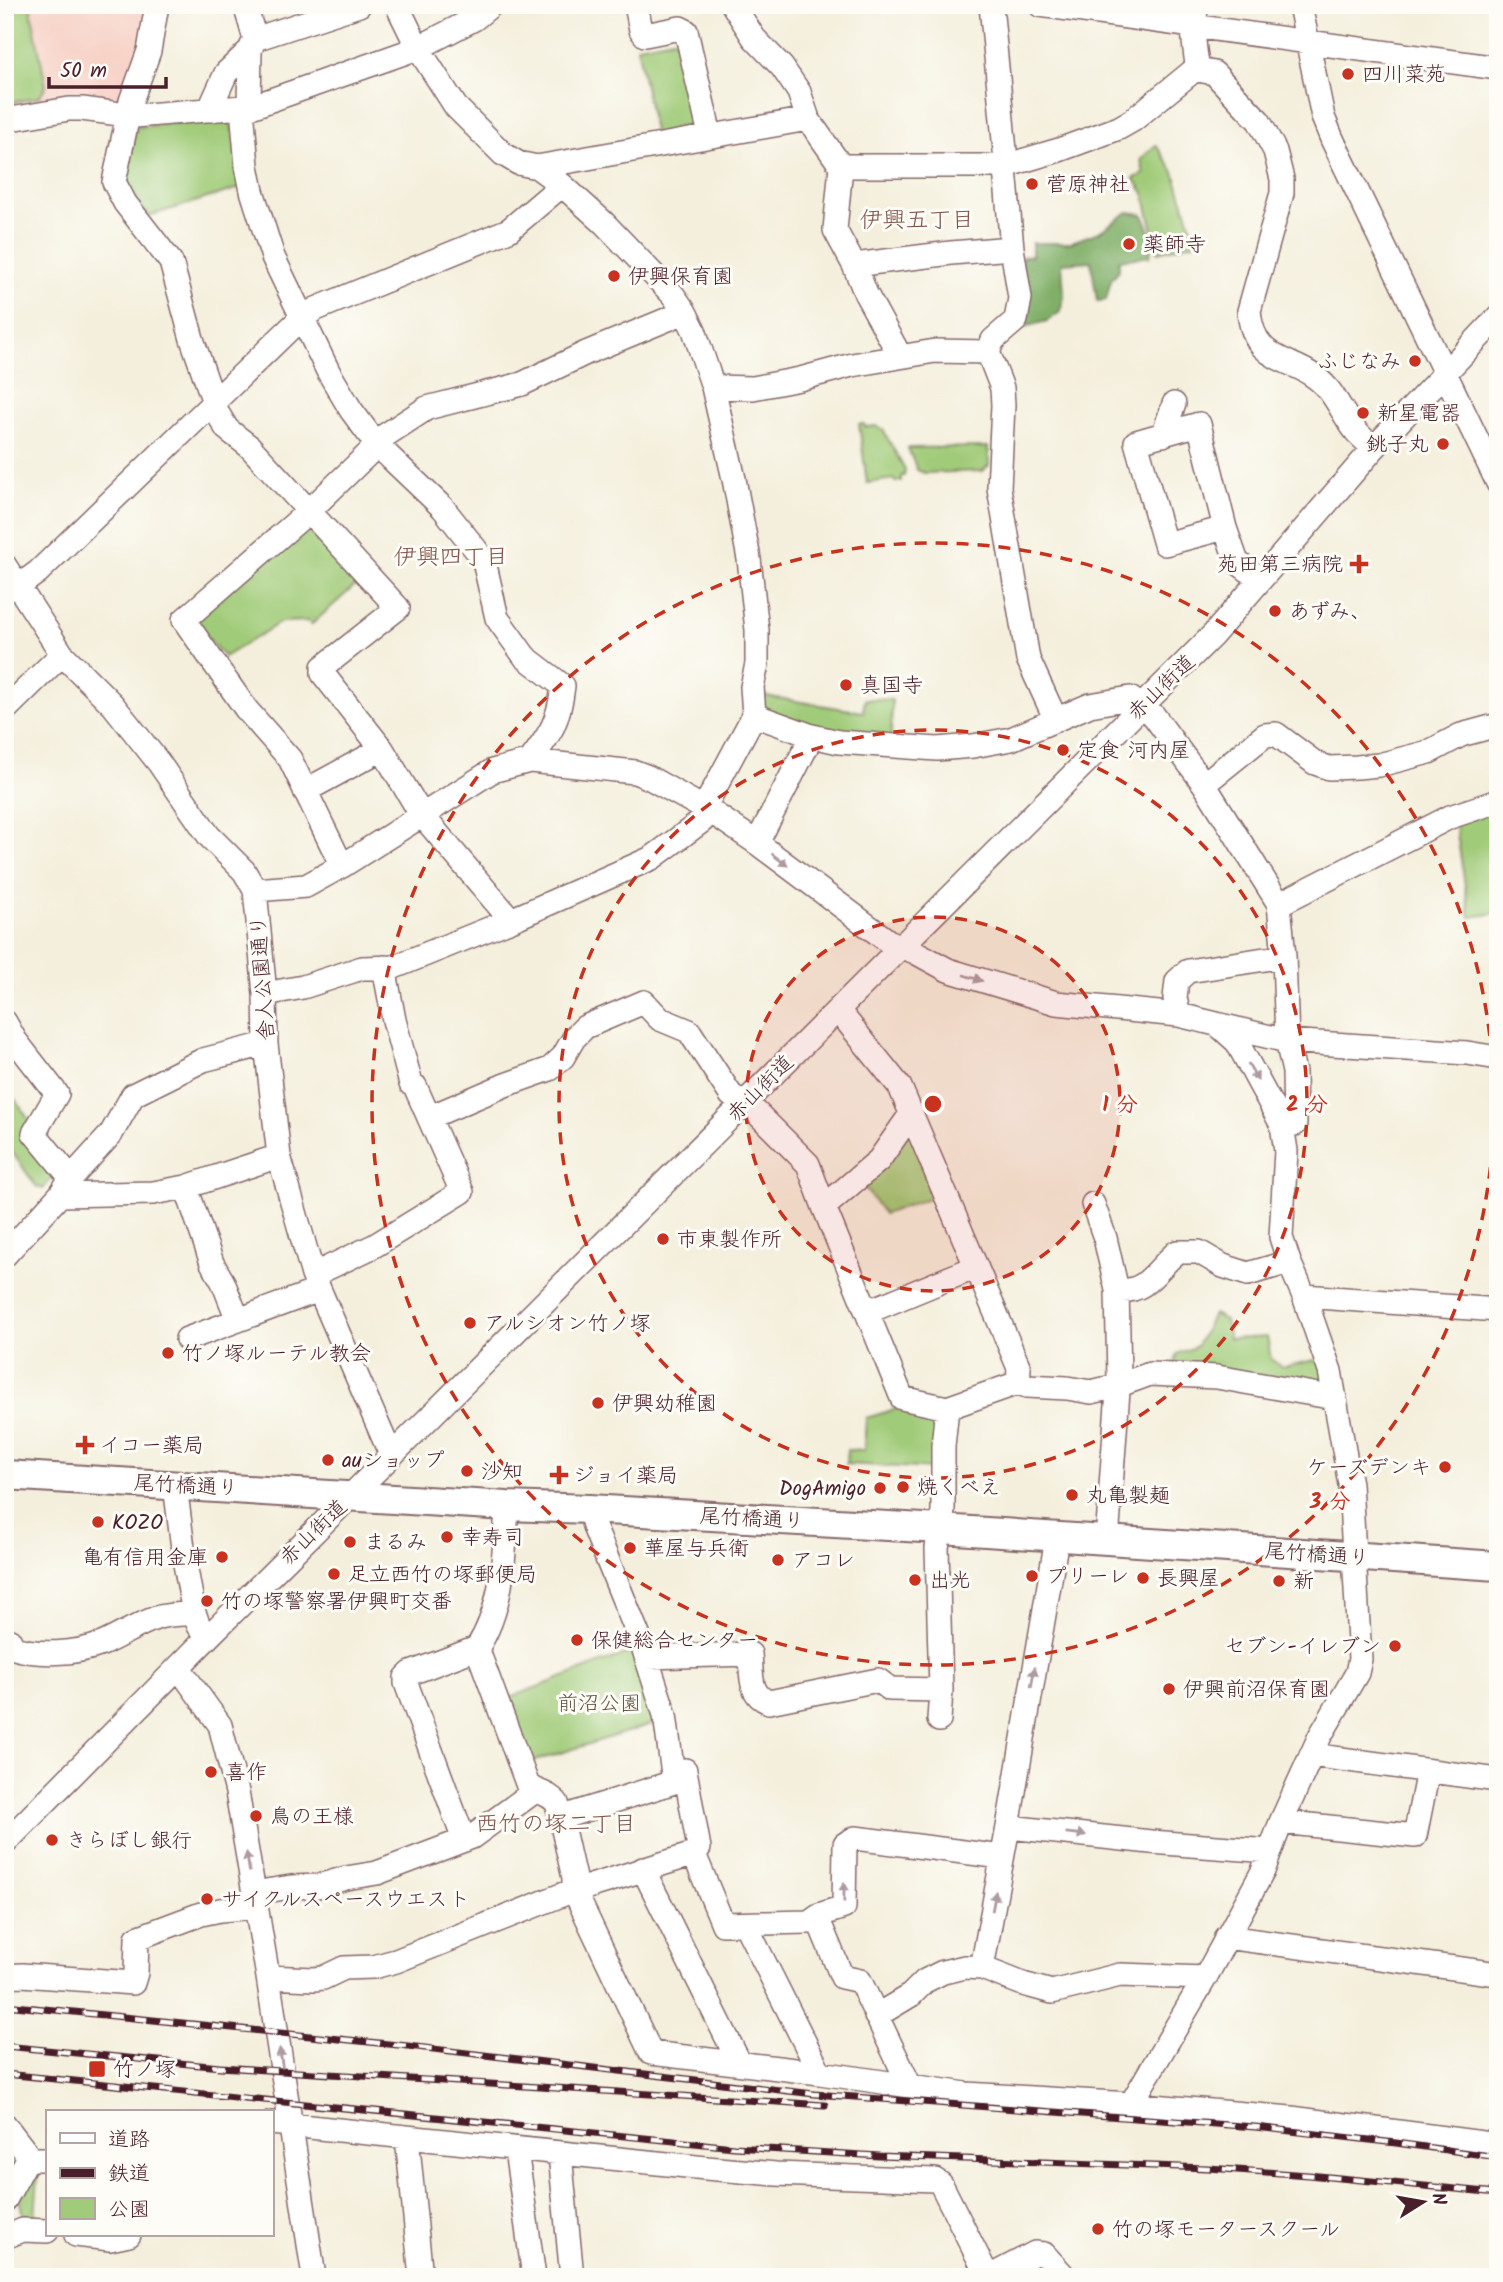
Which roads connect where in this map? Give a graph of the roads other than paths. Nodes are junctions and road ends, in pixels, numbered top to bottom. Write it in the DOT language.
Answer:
graph roads {
  1 [pos="157,5"];
  2 [pos="245,5"];
  3 [pos="359,5"];
  4 [pos="397,5"];
  5 [pos="491,5"];
  6 [pos="636,5"];
  7 [pos="733,5"];
  8 [pos="990,5"];
  9 [pos="1040,5"];
  10 [pos="1300,5"];
  11 [pos="1194,15"];
  12 [pos="1306,41"];
  13 [pos="253,44"];
  14 [pos="418,48"];
  15 [pos="1498,68"];
  16 [pos="1198,70"];
  17 [pos="245,107"];
  18 [pos="212,110"];
  19 [pos="128,116"];
  20 [pos="808,118"];
  21 [pos="5,120"];
  22 [pos="710,135"];
  23 [pos="841,166"];
  24 [pos="1005,166"];
  25 [pos="537,167"];
  26 [pos="562,185"];
  27 [pos="1012,248"];
  28 [pos="854,265"];
  29 [pos="685,312"];
  30 [pos="302,317"];
  31 [pos="1498,317"];
  32 [pos="988,352"];
  33 [pos="900,356"];
  34 [pos="1445,373"];
  35 [pos="713,387"];
  36 [pos="214,402"];
  37 [pos="1174,404"];
  38 [pos="1163,435"];
  39 [pos="377,445"];
  40 [pos="1374,448"];
  41 [pos="1498,483"];
  42 [pos="309,511"];
  43 [pos="1224,528"];
  44 [pos="5,566"];
  45 [pos="1260,579"];
  46 [pos="19,586"];
  47 [pos="62,654"];
  48 [pos="1142,705"];
  49 [pos="5,710"];
  50 [pos="754,715"];
  51 [pos="1056,720"];
  52 [pos="1498,724"];
  53 [pos="812,736"];
  54 [pos="382,749"];
  55 [pos="530,761"];
  56 [pos="1203,783"];
  57 [pos="305,791"];
  58 [pos="1498,801"];
  59 [pos="703,810"];
  60 [pos="421,814"];
  61 [pos="757,843"];
  62 [pos="342,866"];
  63 [pos="255,890"];
  64 [pos="1279,904"];
  65 [pos="512,920"];
  66 [pos="901,947"];
  67 [pos="1284,956"];
  68 [pos="384,967"];
  69 [pos="265,994"];
  70 [pos="838,1010"];
  71 [pos="1178,1015"];
  72 [pos="5,1022"];
  73 [pos="1217,1024"];
  74 [pos="1287,1041"];
  75 [pos="266,1044"];
  76 [pos="1498,1058"];
  77 [pos="744,1104"];
  78 [pos="911,1114"];
  79 [pos="430,1117"];
  80 [pos="1282,1125"];
  81 [pos="279,1156"];
  82 [pos="66,1186"];
  83 [pos="186,1187"];
  84 [pos="1093,1204"];
  85 [pos="824,1207"];
  86 [pos="10,1243"];
  87 [pos="1289,1262"];
  88 [pos="976,1267"];
  89 [pos="316,1283"];
  90 [pos="1117,1290"];
  91 [pos="1304,1296"];
  92 [pos="1498,1310"];
  93 [pos="867,1312"];
  94 [pos="237,1320"];
  95 [pos="187,1339"];
  96 [pos="1018,1383"];
  97 [pos="1118,1386"];
  98 [pos="1335,1398"];
  99 [pos="947,1408"];
  100 [pos="391,1455"];
  101 [pos="5,1475"];
  102 [pos="175,1485"];
  103 [pos="351,1495"];
  104 [pos="507,1506"];
  105 [pos="589,1509"];
  106 [pos="941,1529"];
  107 [pos="1057,1538"];
  108 [pos="1107,1541"];
  109 [pos="1353,1557"];
  110 [pos="1498,1566"];
  111 [pos="194,1613"];
  112 [pos="209,1636"];
  113 [pos="5,1642"];
  114 [pos="477,1648"];
  115 [pos="647,1657"];
  116 [pos="179,1668"];
  117 [pos="941,1690"];
  118 [pos="939,1720"];
  119 [pos="1311,1755"];
  120 [pos="1428,1771"];
  121 [pos="674,1773"];
  122 [pos="1498,1780"];
  123 [pos="535,1791"];
  124 [pos="561,1818"];
  125 [pos="1281,1822"];
  126 [pos="1008,1827"];
  127 [pos="464,1840"];
  128 [pos="5,1843"];
  129 [pos="1270,1851"];
  130 [pos="694,1854"];
  131 [pos="1002,1857"];
  132 [pos="643,1869"];
  133 [pos="574,1890"];
  134 [pos="254,1900"];
  135 [pos="817,1917"];
  136 [pos="746,1924"];
  137 [pos="1226,1937"];
  138 [pos="982,1968"];
  139 [pos="1498,1974"];
  140 [pos="5,1976"];
  141 [pos="268,1977"];
  142 [pos="1205,1978"];
  143 [pos="876,2016"];
  144 [pos="739,2062"];
  145 [pos="820,2073"];
  146 [pos="911,2086"];
  147 [pos="1131,2105"];
  148 [pos="281,2124"];
  149 [pos="5,2125"];
  150 [pos="407,2137"];
  151 [pos="1498,2145"];
  152 [pos="516,2150"];
  153 [pos="560,2154"];
  154 [pos="39,2159"];
  155 [pos="6,2198"];
  156 [pos="46,2231"];
  157 [pos="14,2234"];
  158 [pos="84,2236"];
  159 [pos="124,2236"];
  160 [pos="314,2277"];
  161 [pos="421,2277"];
  162 [pos="534,2277"];
  163 [pos="572,2277"];
  164 [pos="988,2277"];
  165 [pos="1065,2277"];
  1 -- 19 [label="street"];
  2 -- 13 [label="street"];
  3 -- 13 [label="street"];
  4 -- 14 [label="street"];
  5 -- 14 [label="street"];
  6 -- 22 [label="street"];
  7 -- 20 [label="street"];
  8 -- 24 [label="street"];
  9 -- 11 [label="street"];
  10 -- 12 [label="street"];
  11 -- 12 [label="street"];
  11 -- 16 [label="street"];
  12 -- 15 [label="street"];
  12 -- 34 [label="street"];
  13 -- 17 [label="street"];
  13 -- 18 [label="street"];
  14 -- 17 [label="street"];
  14 -- 25 [label="street"];
  16 -- 24 [label="street"];
  16 -- 40 [label="street"];
  17 -- 18 [label="street"];
  17 -- 30 [label="street"];
  18 -- 19 [label="street"];
  19 -- 21 [label="street"];
  19 -- 36 [label="street"];
  20 -- 22 [label="street"];
  20 -- 23 [label="street"];
  22 -- 25 [label="street"];
  23 -- 24 [label="street"];
  23 -- 28 [label="street"];
  24 -- 27 [label="street"];
  25 -- 26 [label="street"];
  26 -- 29 [label="street"];
  26 -- 30 [label="street"];
  27 -- 28 [label="street"];
  27 -- 32 [label="street"];
  28 -- 33 [label="street"];
  29 -- 35 [label="street"];
  29 -- 39 [label="street"];
  30 -- 36 [label="street"];
  30 -- 39 [label="street"];
  31 -- 34 [label="street, 赤山街道"];
  32 -- 33 [label="street"];
  32 -- 51 [label="street"];
  33 -- 35 [label="street"];
  34 -- 40 [label="street, 赤山街道"];
  34 -- 41 [label="street"];
  35 -- 50 [label="street"];
  36 -- 42 [label="street"];
  36 -- 46 [label="street"];
  37 -- 38 [label="street"];
  38 -- 43 [label="street"];
  38 -- 43 [label="street"];
  39 -- 42 [label="street"];
  39 -- 55 [label="street"];
  40 -- 45 [label="street, 赤山街道"];
  42 -- 54 [label="street"];
  42 -- 57 [label="street"];
  43 -- 45 [label="street"];
  44 -- 46 [label="street, 舎人公園通り"];
  45 -- 48 [label="street, 赤山街道"];
  46 -- 47 [label="street, 舎人公園通り"];
  47 -- 49 [label="street"];
  47 -- 63 [label="street, 舎人公園通り"];
  48 -- 51 [label="street"];
  48 -- 56 [label="street"];
  48 -- 66 [label="street, 赤山街道"];
  50 -- 53 [label="street"];
  50 -- 59 [label="street"];
  51 -- 53 [label="street"];
  52 -- 56 [label="street"];
  53 -- 61 [label="street"];
  54 -- 57 [label="street"];
  54 -- 60 [label="street"];
  55 -- 59 [label="street"];
  55 -- 60 [label="street"];
  56 -- 64 [label="street"];
  57 -- 62 [label="street"];
  58 -- 64 [label="street"];
  59 -- 61 [label="street"];
  59 -- 65 [label="street"];
  60 -- 62 [label="street"];
  60 -- 65 [label="street"];
  61 -- 66 [label="street, one-way"];
  62 -- 63 [label="street"];
  63 -- 69 [label="street, 舎人公園通り"];
  64 -- 67 [label="street"];
  65 -- 68 [label="street"];
  66 -- 70 [label="street, 赤山街道"];
  66 -- 71 [label="street, one-way"];
  67 -- 71 [label="street"];
  67 -- 74 [label="street"];
  68 -- 69 [label="street"];
  68 -- 79 [label="street"];
  69 -- 75 [label="street, 舎人公園通り"];
  70 -- 77 [label="street, 赤山街道"];
  70 -- 78 [label="street"];
  71 -- 73 [label="street"];
  72 -- 82 [label="street"];
  73 -- 74 [label="street"];
  73 -- 80 [label="street, one-way"];
  74 -- 76 [label="street"];
  74 -- 80 [label="street"];
  75 -- 81 [label="street, 舎人公園通り"];
  75 -- 82 [label="street"];
  77 -- 79 [label="street"];
  77 -- 85 [label="street"];
  77 -- 100 [label="street, 赤山街道"];
  78 -- 85 [label="street"];
  78 -- 88 [label="street"];
  79 -- 89 [label="street"];
  80 -- 87 [label="street"];
  81 -- 83 [label="street"];
  81 -- 89 [label="street, 舎人公園通り"];
  82 -- 83 [label="street"];
  82 -- 86 [label="street"];
  83 -- 94 [label="street"];
  84 -- 90 [label="street"];
  85 -- 93 [label="street"];
  87 -- 90 [label="street"];
  87 -- 91 [label="street"];
  88 -- 93 [label="street"];
  88 -- 96 [label="street"];
  89 -- 94 [label="street"];
  89 -- 100 [label="street, 舎人公園通り"];
  90 -- 97 [label="street"];
  91 -- 92 [label="street"];
  91 -- 98 [label="street"];
  93 -- 99 [label="street"];
  94 -- 95 [label="street"];
  96 -- 97 [label="street"];
  96 -- 99 [label="street"];
  97 -- 98 [label="street"];
  97 -- 108 [label="street"];
  98 -- 109 [label="street"];
  99 -- 106 [label="street"];
  100 -- 103 [label="street, 赤山街道"];
  101 -- 102 [label="main road, 尾竹橋通り"];
  102 -- 103 [label="main road, 尾竹橋通り"];
  102 -- 111 [label="street"];
  103 -- 104 [label="main road, 尾竹橋通り"];
  103 -- 112 [label="street, 赤山街道"];
  104 -- 105 [label="main road, 尾竹橋通り"];
  104 -- 114 [label="street"];
  105 -- 106 [label="main road, 尾竹橋通り"];
  105 -- 115 [label="street"];
  106 -- 107 [label="main road, 尾竹橋通り"];
  106 -- 117 [label="street"];
  107 -- 108 [label="main road, 尾竹橋通り"];
  126 -- 107 [label="street, one-way"];
  108 -- 109 [label="main road, 尾竹橋通り"];
  109 -- 110 [label="main road, 尾竹橋通り"];
  109 -- 119 [label="street"];
  111 -- 112 [label="street"];
  111 -- 113 [label="street"];
  112 -- 116 [label="street, 赤山街道"];
  114 -- 123 [label="street"];
  114 -- 127 [label="street"];
  115 -- 117 [label="street"];
  115 -- 121 [label="street"];
  116 -- 128 [label="street, 赤山街道"];
  134 -- 116 [label="street, one-way"];
  117 -- 118 [label="street"];
  119 -- 120 [label="street"];
  119 -- 125 [label="street"];
  120 -- 122 [label="street"];
  120 -- 125 [label="street"];
  121 -- 124 [label="street"];
  121 -- 130 [label="street"];
  123 -- 124 [label="street"];
  123 -- 127 [label="street"];
  124 -- 133 [label="street"];
  125 -- 129 [label="street"];
  126 -- 129 [label="street, one-way"];
  126 -- 131 [label="street"];
  127 -- 134 [label="street"];
  129 -- 137 [label="street"];
  130 -- 132 [label="street"];
  130 -- 136 [label="street"];
  135 -- 131 [label="street, one-way"];
  138 -- 131 [label="street, one-way"];
  132 -- 133 [label="street"];
  132 -- 144 [label="street"];
  133 -- 141 [label="street"];
  133 -- 144 [label="street"];
  134 -- 140 [label="street"];
  134 -- 141 [label="street"];
  135 -- 136 [label="street"];
  135 -- 143 [label="street"];
  136 -- 145 [label="street"];
  137 -- 139 [label="street"];
  137 -- 142 [label="street"];
  138 -- 142 [label="street"];
  138 -- 143 [label="street"];
  148 -- 141 [label="street, one-way"];
  142 -- 147 [label="street"];
  143 -- 146 [label="street"];
  144 -- 145 [label="street"];
  145 -- 146 [label="street"];
  146 -- 147 [label="street"];
  147 -- 151 [label="street"];
  148 -- 150 [label="street"];
  148 -- 160 [label="street"];
  149 -- 154 [label="street"];
  150 -- 152 [label="street"];
  150 -- 161 [label="street"];
  152 -- 153 [label="street"];
  152 -- 162 [label="street"];
  153 -- 163 [label="street"];
  153 -- 164 [label="street"];
  154 -- 155 [label="street"];
  155 -- 157 [label="street"];
  156 -- 157 [label="street"];
  158 -- 159 [label="street"];
  164 -- 165 [label="street"];
}
